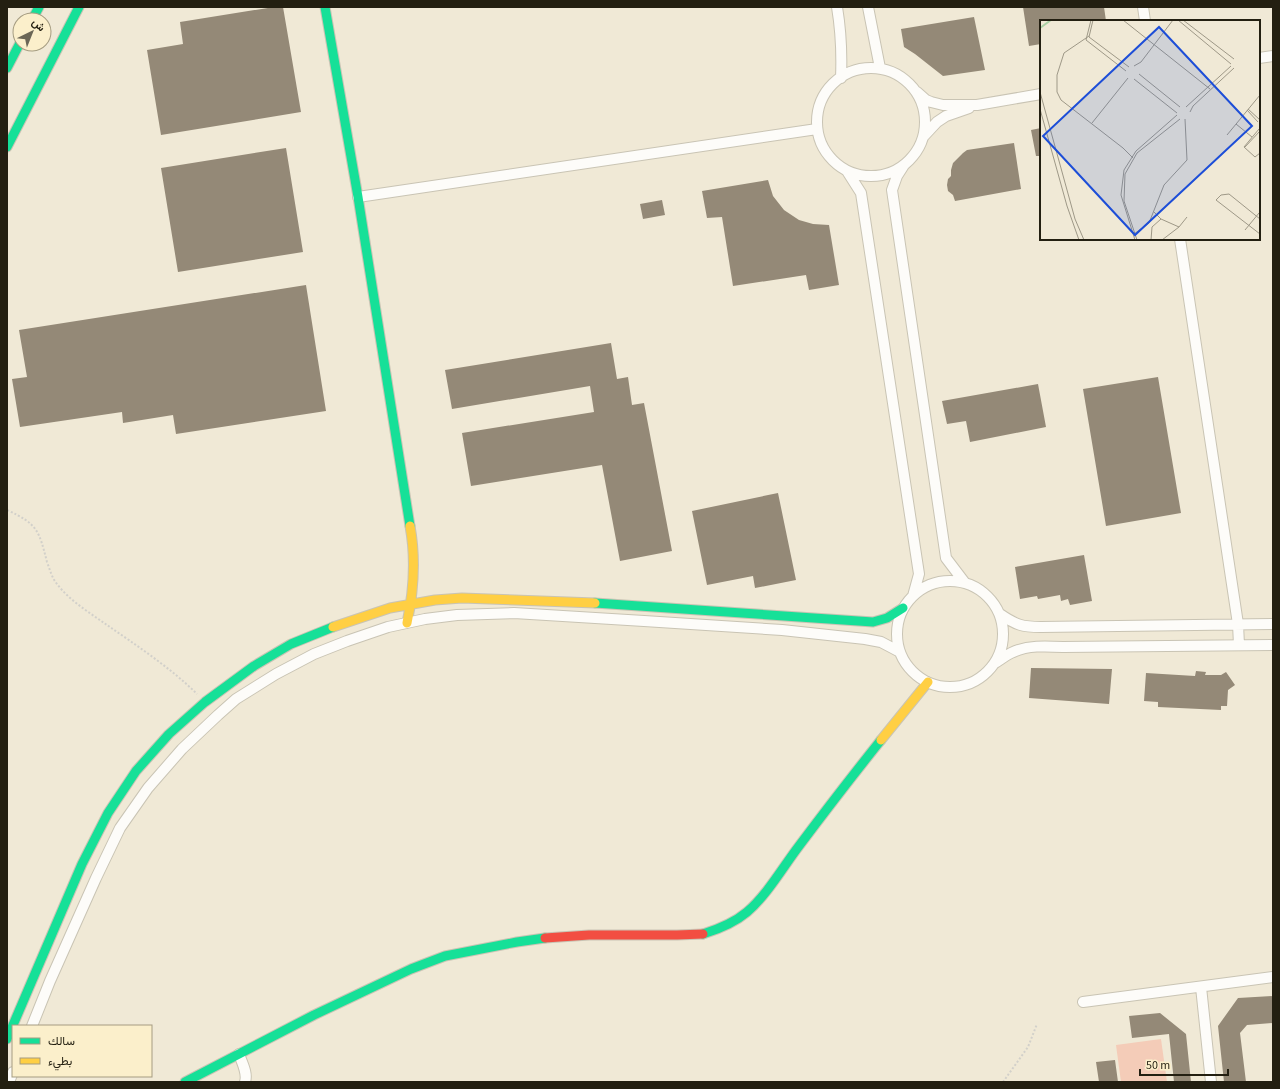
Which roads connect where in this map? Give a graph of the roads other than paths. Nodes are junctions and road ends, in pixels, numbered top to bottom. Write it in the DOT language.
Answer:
graph roads {
  1 [pos="79,7"];
  2 [pos="325,7"];
  3 [pos="837,7"];
  4 [pos="868,7"];
  5 [pos="1143,7"];
  6 [pos="1145,20"];
  7 [pos="15,52"];
  8 [pos="1273,56"];
  9 [pos="1260,58"];
  10 [pos="7,68"];
  11 [pos="880,68"];
  12 [pos="841,78"];
  13 [pos="914,90"];
  14 [pos="1040,94"];
  15 [pos="977,105"];
  16 [pos="817,129"];
  17 [pos="923,137"];
  18 [pos="7,147"];
  19 [pos="904,165"];
  20 [pos="847,171"];
  21 [pos="358,197"];
  22 [pos="1180,240"];
  23 [pos="965,583"];
  24 [pos="912,596"];
  25 [pos="411,604"];
  26 [pos="903,608"];
  27 [pos="1000,614"];
  28 [pos="407,623"];
  29 [pos="1238,624"];
  30 [pos="1273,624"];
  31 [pos="1238,644"];
  32 [pos="1273,645"];
  33 [pos="900,652"];
  34 [pos="995,663"];
  35 [pos="928,682"];
  36 [pos="1273,977"];
  37 [pos="1201,987"];
  38 [pos="1083,1002"];
  39 [pos="13,1025"];
  40 [pos="32,1025"];
  41 [pos="12,1027"];
  42 [pos="7,1039"];
  43 [pos="239,1054"];
  44 [pos="185,1082"];
  45 [pos="245,1082"];
  46 [pos="1211,1082"];
  1 -- 18 [label="main road"];
  2 -- 21 [label="main road"];
  3 -- 12 [label="street"];
  4 -- 11 [label="street"];
  5 -- 6 [label="street"];
  7 -- 10 [label="main road"];
  8 -- 9 [label="street"];
  11 -- 12 [label="street"];
  11 -- 13 [label="street"];
  12 -- 16 [label="street"];
  13 -- 15 [label="street"];
  13 -- 17 [label="street"];
  14 -- 15 [label="street"];
  15 -- 17 [label="street"];
  16 -- 20 [label="street"];
  16 -- 21 [label="street"];
  17 -- 19 [label="street"];
  19 -- 20 [label="street"];
  19 -- 23 [label="street"];
  20 -- 24 [label="street"];
  21 -- 25 [label="main road"];
  22 -- 29 [label="street"];
  23 -- 24 [label="street"];
  23 -- 27 [label="street"];
  24 -- 26 [label="street"];
  25 -- 26 [label="main road"];
  25 -- 28 [label="main road"];
  25 -- 39 [label="main road"];
  26 -- 33 [label="street"];
  27 -- 29 [label="street"];
  27 -- 34 [label="street"];
  28 -- 33 [label="street"];
  28 -- 40 [label="street"];
  29 -- 30 [label="street"];
  29 -- 31 [label="street"];
  31 -- 32 [label="street"];
  31 -- 34 [label="street"];
  33 -- 35 [label="street"];
  34 -- 35 [label="street"];
  35 -- 43 [label="main road"];
  36 -- 37 [label="street"];
  37 -- 38 [label="street"];
  37 -- 46 [label="street"];
  41 -- 42 [label="main road"];
  43 -- 44 [label="main road"];
  43 -- 45 [label="street"];
}
